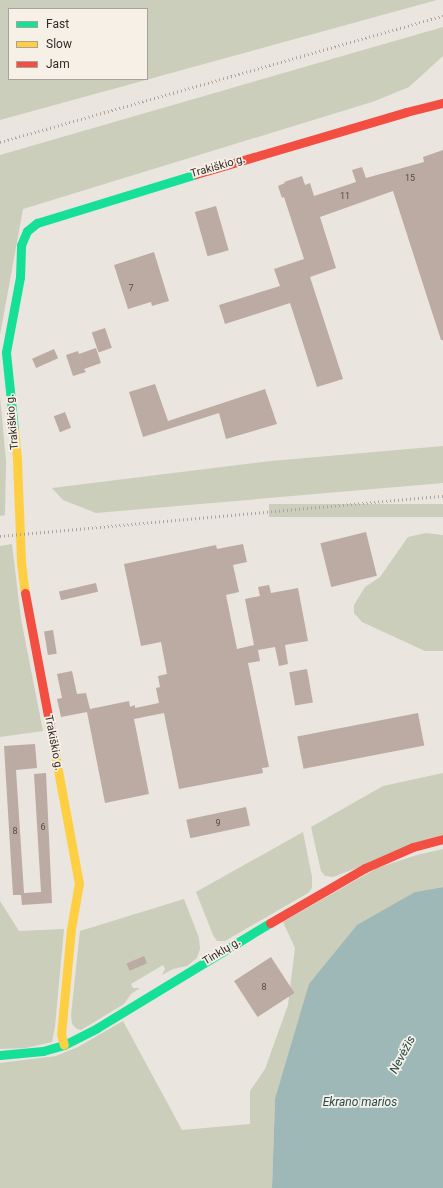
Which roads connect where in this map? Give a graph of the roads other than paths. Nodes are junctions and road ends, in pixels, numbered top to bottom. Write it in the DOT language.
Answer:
graph roads {
  1 [pos="443,103"];
  2 [pos="443,839"];
  3 [pos="64,1045"];
  4 [pos="0,1055"];
  1 -- 3 [label="street, Trakiškio g."];
  2 -- 3 [label="street, Tinklų g."];
  3 -- 4 [label="street, Tinklų g."];
}
